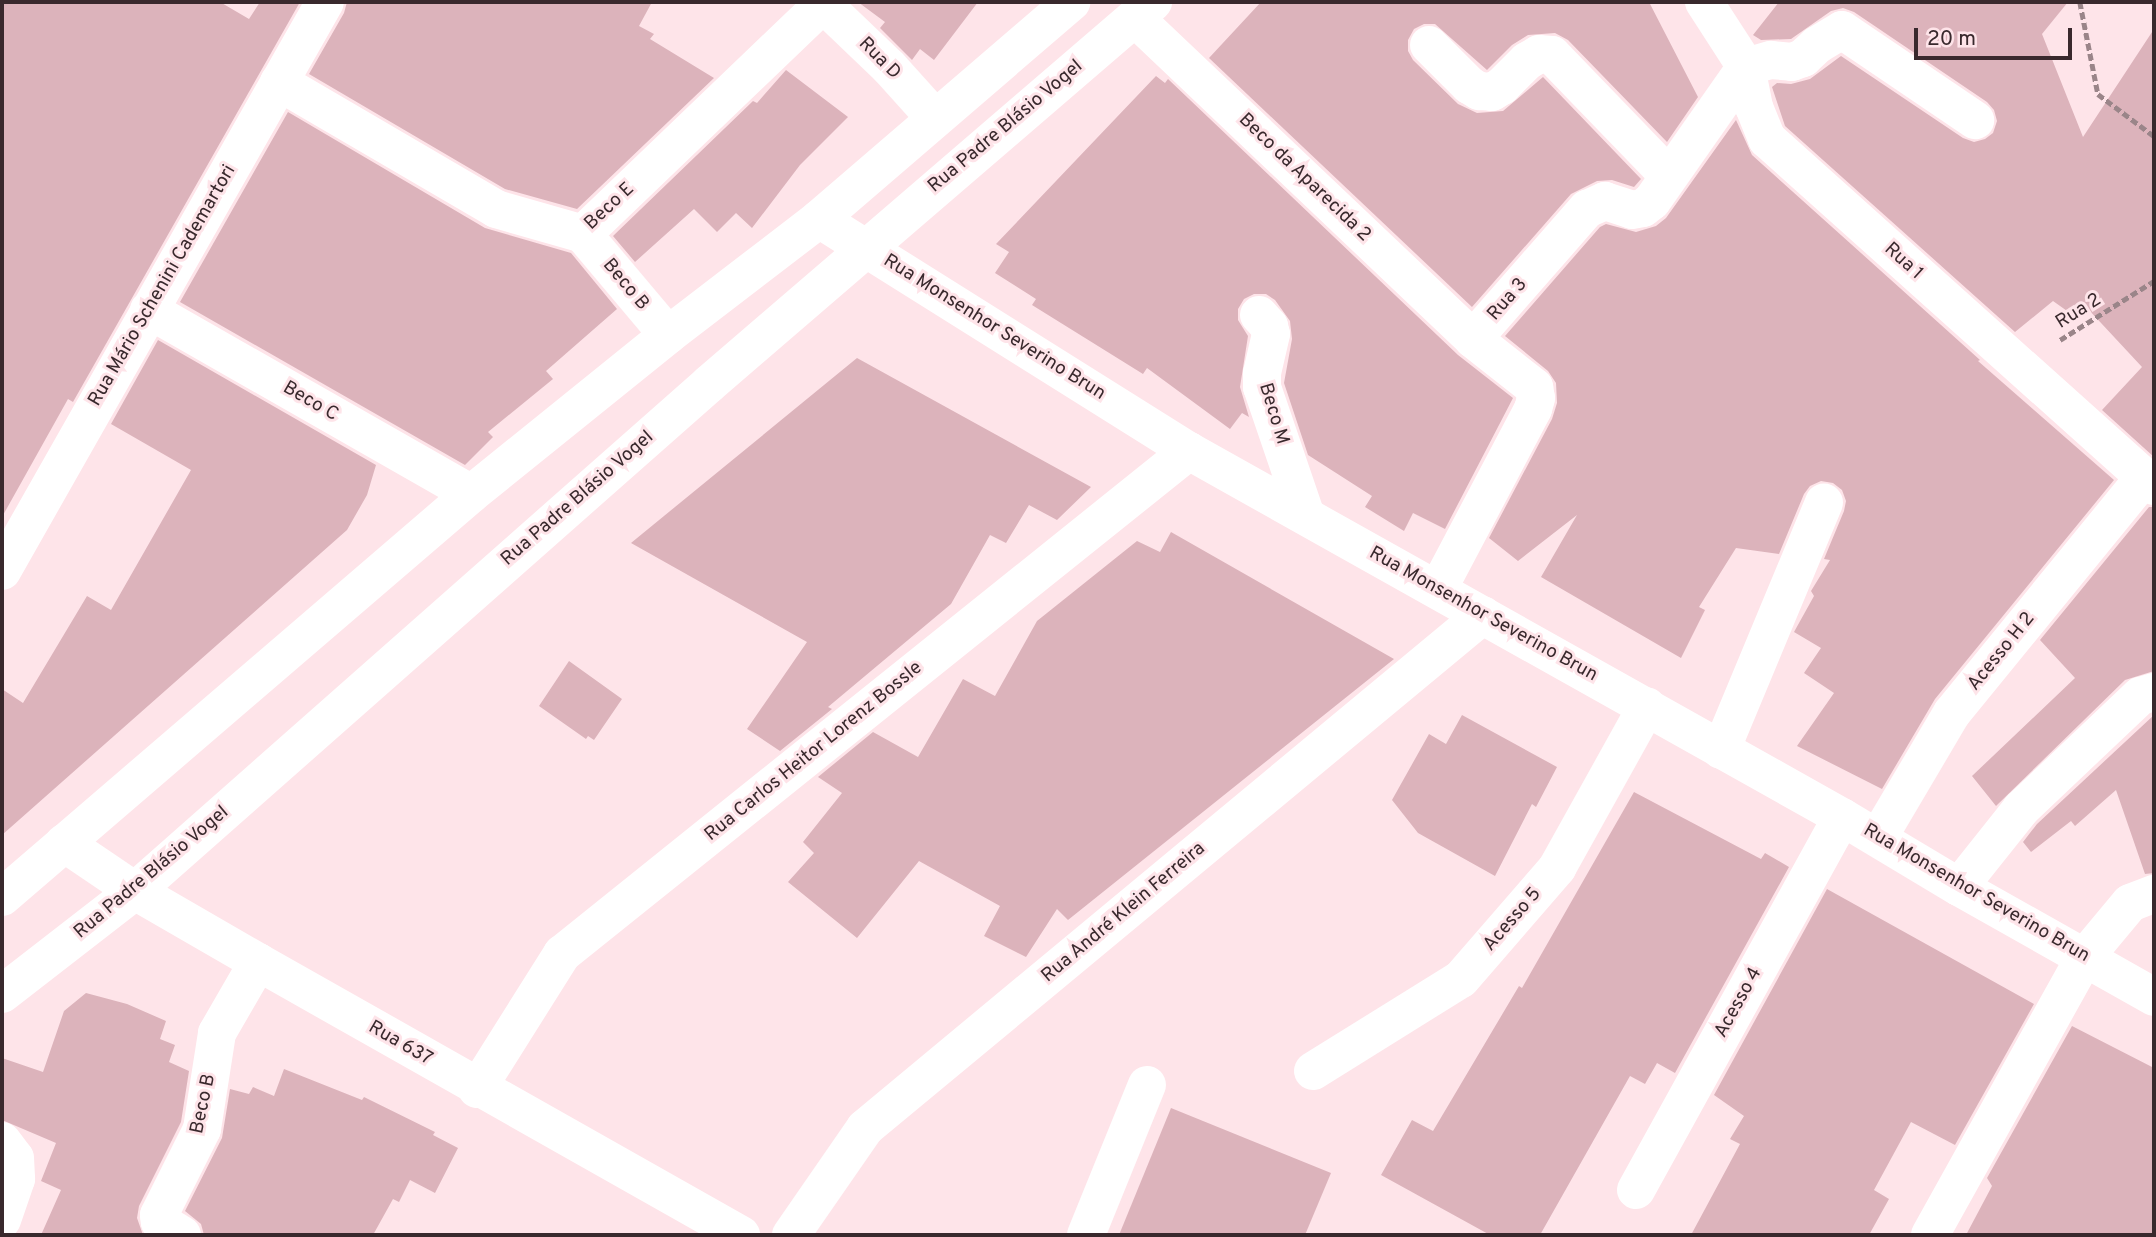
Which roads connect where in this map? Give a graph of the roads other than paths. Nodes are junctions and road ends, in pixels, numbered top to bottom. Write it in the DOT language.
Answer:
graph roads {
  1 [pos="325,2"];
  2 [pos="1071,2"];
  3 [pos="1704,2"];
  4 [pos="822,3"];
  5 [pos="1144,10"];
  6 [pos="1429,45"];
  7 [pos="1746,67"];
  8 [pos="279,82"];
  9 [pos="935,118"];
  10 [pos="1975,120"];
  11 [pos="1670,176"];
  12 [pos="819,219"];
  13 [pos="583,234"];
  14 [pos="865,248"];
  15 [pos="149,310"];
  16 [pos="1259,315"];
  17 [pos="668,335"];
  18 [pos="1473,339"];
  19 [pos="1189,451"];
  20 [pos="2149,482"];
  21 [pos="471,494"];
  22 [pos="1824,503"];
  23 [pos="1306,516"];
  24 [pos="2,571"];
  25 [pos="1438,589"];
  26 [pos="1483,615"];
  27 [pos="2154,692"];
  28 [pos="1647,706"];
  29 [pos="1721,750"];
  30 [pos="1842,817"];
  31 [pos="1878,838"];
  32 [pos="64,843"];
  33 [pos="1959,887"];
  34 [pos="135,891"];
  35 [pos="2154,894"];
  36 [pos="2,897"];
  37 [pos="2085,957"];
  38 [pos="258,962"];
  39 [pos="2,994"];
  40 [pos="2154,997"];
  41 [pos="1312,1071"];
  42 [pos="1147,1085"];
  43 [pos="477,1088"];
  44 [pos="2,1141"];
  45 [pos="1636,1190"];
  46 [pos="2,1220"];
  47 [pos="182,1235"];
  48 [pos="741,1235"];
  49 [pos="791,1235"];
  50 [pos="1086,1235"];
  51 [pos="1930,1235"];
  1 -- 8 [label="street, Rua Mário Schenini Cademartori"];
  2 -- 9 [label="street"];
  3 -- 7 [label="street, Rua 1"];
  4 -- 9 [label="street, Rua D"];
  4 -- 13 [label="street, Beco E"];
  5 -- 14 [label="street, Rua Padre Blásio Vogel"];
  5 -- 18 [label="street, Beco da Aparecida 2"];
  6 -- 11 [label="street"];
  7 -- 10 [label="street"];
  7 -- 11 [label="street, Rua 3"];
  7 -- 20 [label="street, Rua 1"];
  8 -- 13 [label="street, Beco E"];
  8 -- 15 [label="street, Rua Mário Schenini Cademartori"];
  9 -- 12 [label="street"];
  11 -- 18 [label="street, Rua 3"];
  12 -- 14 [label="street, Rua Monsenhor Severino Brun"];
  12 -- 17 [label="street"];
  13 -- 17 [label="street, Beco B"];
  14 -- 19 [label="street, Rua Monsenhor Severino Brun"];
  14 -- 34 [label="street, Rua Padre Blásio Vogel"];
  15 -- 21 [label="street, Beco C"];
  15 -- 24 [label="street, Rua Mário Schenini Cademartori"];
  16 -- 23 [label="street, Beco M"];
  17 -- 21 [label="street"];
  18 -- 25 [label="street, Rua 3"];
  19 -- 23 [label="street, Rua Monsenhor Severino Brun"];
  19 -- 43 [label="street, Rua Carlos Heitor Lorenz Bossle"];
  20 -- 31 [label="street, Acesso H 2"];
  21 -- 32 [label="street"];
  22 -- 29 [label="street"];
  23 -- 25 [label="street, Rua Monsenhor Severino Brun"];
  25 -- 26 [label="street, Rua Monsenhor Severino Brun"];
  26 -- 28 [label="street, Rua Monsenhor Severino Brun"];
  26 -- 49 [label="street, Rua André Klein Ferreira"];
  27 -- 33 [label="street"];
  28 -- 29 [label="street, Rua Monsenhor Severino Brun"];
  28 -- 41 [label="street, Acesso 5"];
  29 -- 30 [label="street, Rua Monsenhor Severino Brun"];
  30 -- 31 [label="street, Rua Monsenhor Severino Brun"];
  30 -- 45 [label="street, Acesso 4"];
  31 -- 33 [label="street, Rua Monsenhor Severino Brun"];
  32 -- 34 [label="street, Rua 637"];
  32 -- 36 [label="street"];
  33 -- 37 [label="street, Rua Monsenhor Severino Brun"];
  34 -- 38 [label="street, Rua 637"];
  34 -- 39 [label="street, Rua Padre Blásio Vogel"];
  35 -- 37 [label="street"];
  37 -- 40 [label="street, Rua Monsenhor Severino Brun"];
  37 -- 51 [label="street"];
  38 -- 43 [label="street, Rua 637"];
  38 -- 47 [label="street, Beco B"];
  42 -- 50 [label="street"];
  43 -- 48 [label="street, Rua 637"];
  44 -- 46 [label="street"];
}
